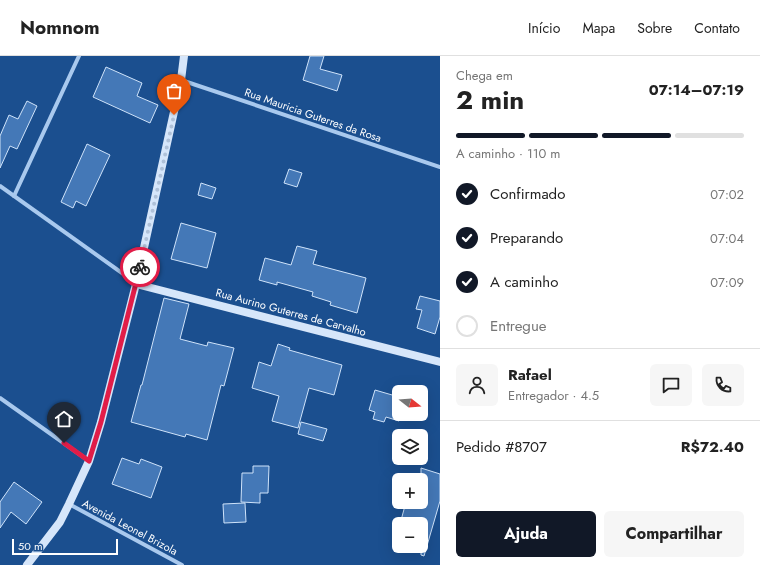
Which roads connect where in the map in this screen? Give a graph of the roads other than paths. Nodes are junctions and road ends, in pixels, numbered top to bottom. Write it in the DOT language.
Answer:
graph roads {
  1 [pos="79,56"];
  2 [pos="184,56"];
  3 [pos="181,80"];
  4 [pos="440,167"];
  5 [pos="0,186"];
  6 [pos="14,196"];
  7 [pos="136,284"];
  8 [pos="440,362"];
  9 [pos="0,398"];
  10 [pos="89,461"];
  11 [pos="70,504"];
  12 [pos="27,565"];
  13 [pos="182,565"];
  1 -- 6 [label="street"];
  2 -- 3 [label="main road"];
  3 -- 4 [label="street, Rua Mauricia Guterres da Rosa"];
  3 -- 7 [label="main road"];
  5 -- 6 [label="street"];
  6 -- 7 [label="street"];
  7 -- 8 [label="main road, Rua Aurino Guterres de Carvalho"];
  7 -- 10 [label="main road"];
  9 -- 10 [label="street"];
  10 -- 11 [label="main road"];
  11 -- 12 [label="main road"];
  11 -- 13 [label="street, Avenida Leonel Brizola"];
}
